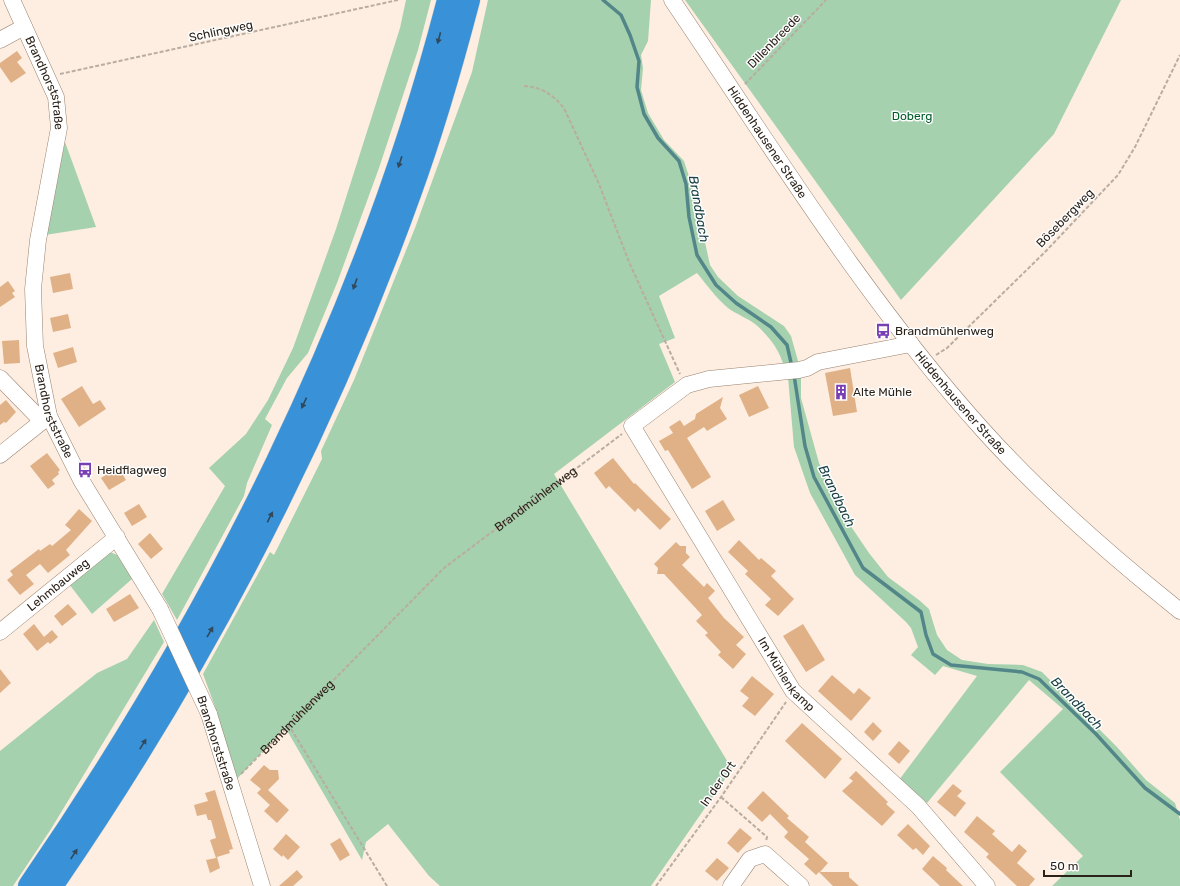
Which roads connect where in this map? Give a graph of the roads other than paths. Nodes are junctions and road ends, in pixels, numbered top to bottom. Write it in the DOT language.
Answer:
graph roads {
  1 [pos="12,0"];
  2 [pos="448,0"];
  3 [pos="469,0"];
  4 [pos="672,0"];
  5 [pos="24,27"];
  6 [pos="1,39"];
  7 [pos="911,344"];
  8 [pos="0,378"];
  9 [pos="45,418"];
  10 [pos="0,455"];
  11 [pos="116,537"];
  12 [pos="1180,611"];
  13 [pos="0,632"];
  14 [pos="29,886"];
  15 [pos="52,886"];
  16 [pos="262,886"];
  17 [pos="732,886"];
  18 [pos="801,886"];
  19 [pos="987,886"];
  1 -- 5 [label="street, Brandhorststraße"];
  2 -- 14 [label="highway, one-way"];
  15 -- 3 [label="highway, one-way"];
  4 -- 7 [label="street, Hiddenhausener Straße"];
  5 -- 6 [label="street"];
  5 -- 9 [label="street, Brandhorststraße"];
  7 -- 12 [label="street, Hiddenhausener Straße"];
  7 -- 19 [label="street, Im Mühlenkamp"];
  8 -- 9 [label="street"];
  9 -- 10 [label="street"];
  9 -- 11 [label="street, Brandhorststraße"];
  11 -- 13 [label="street, Lehmbauweg"];
  11 -- 16 [label="street, Brandhorststraße, bridge"];
  17 -- 18 [label="street"];
}
